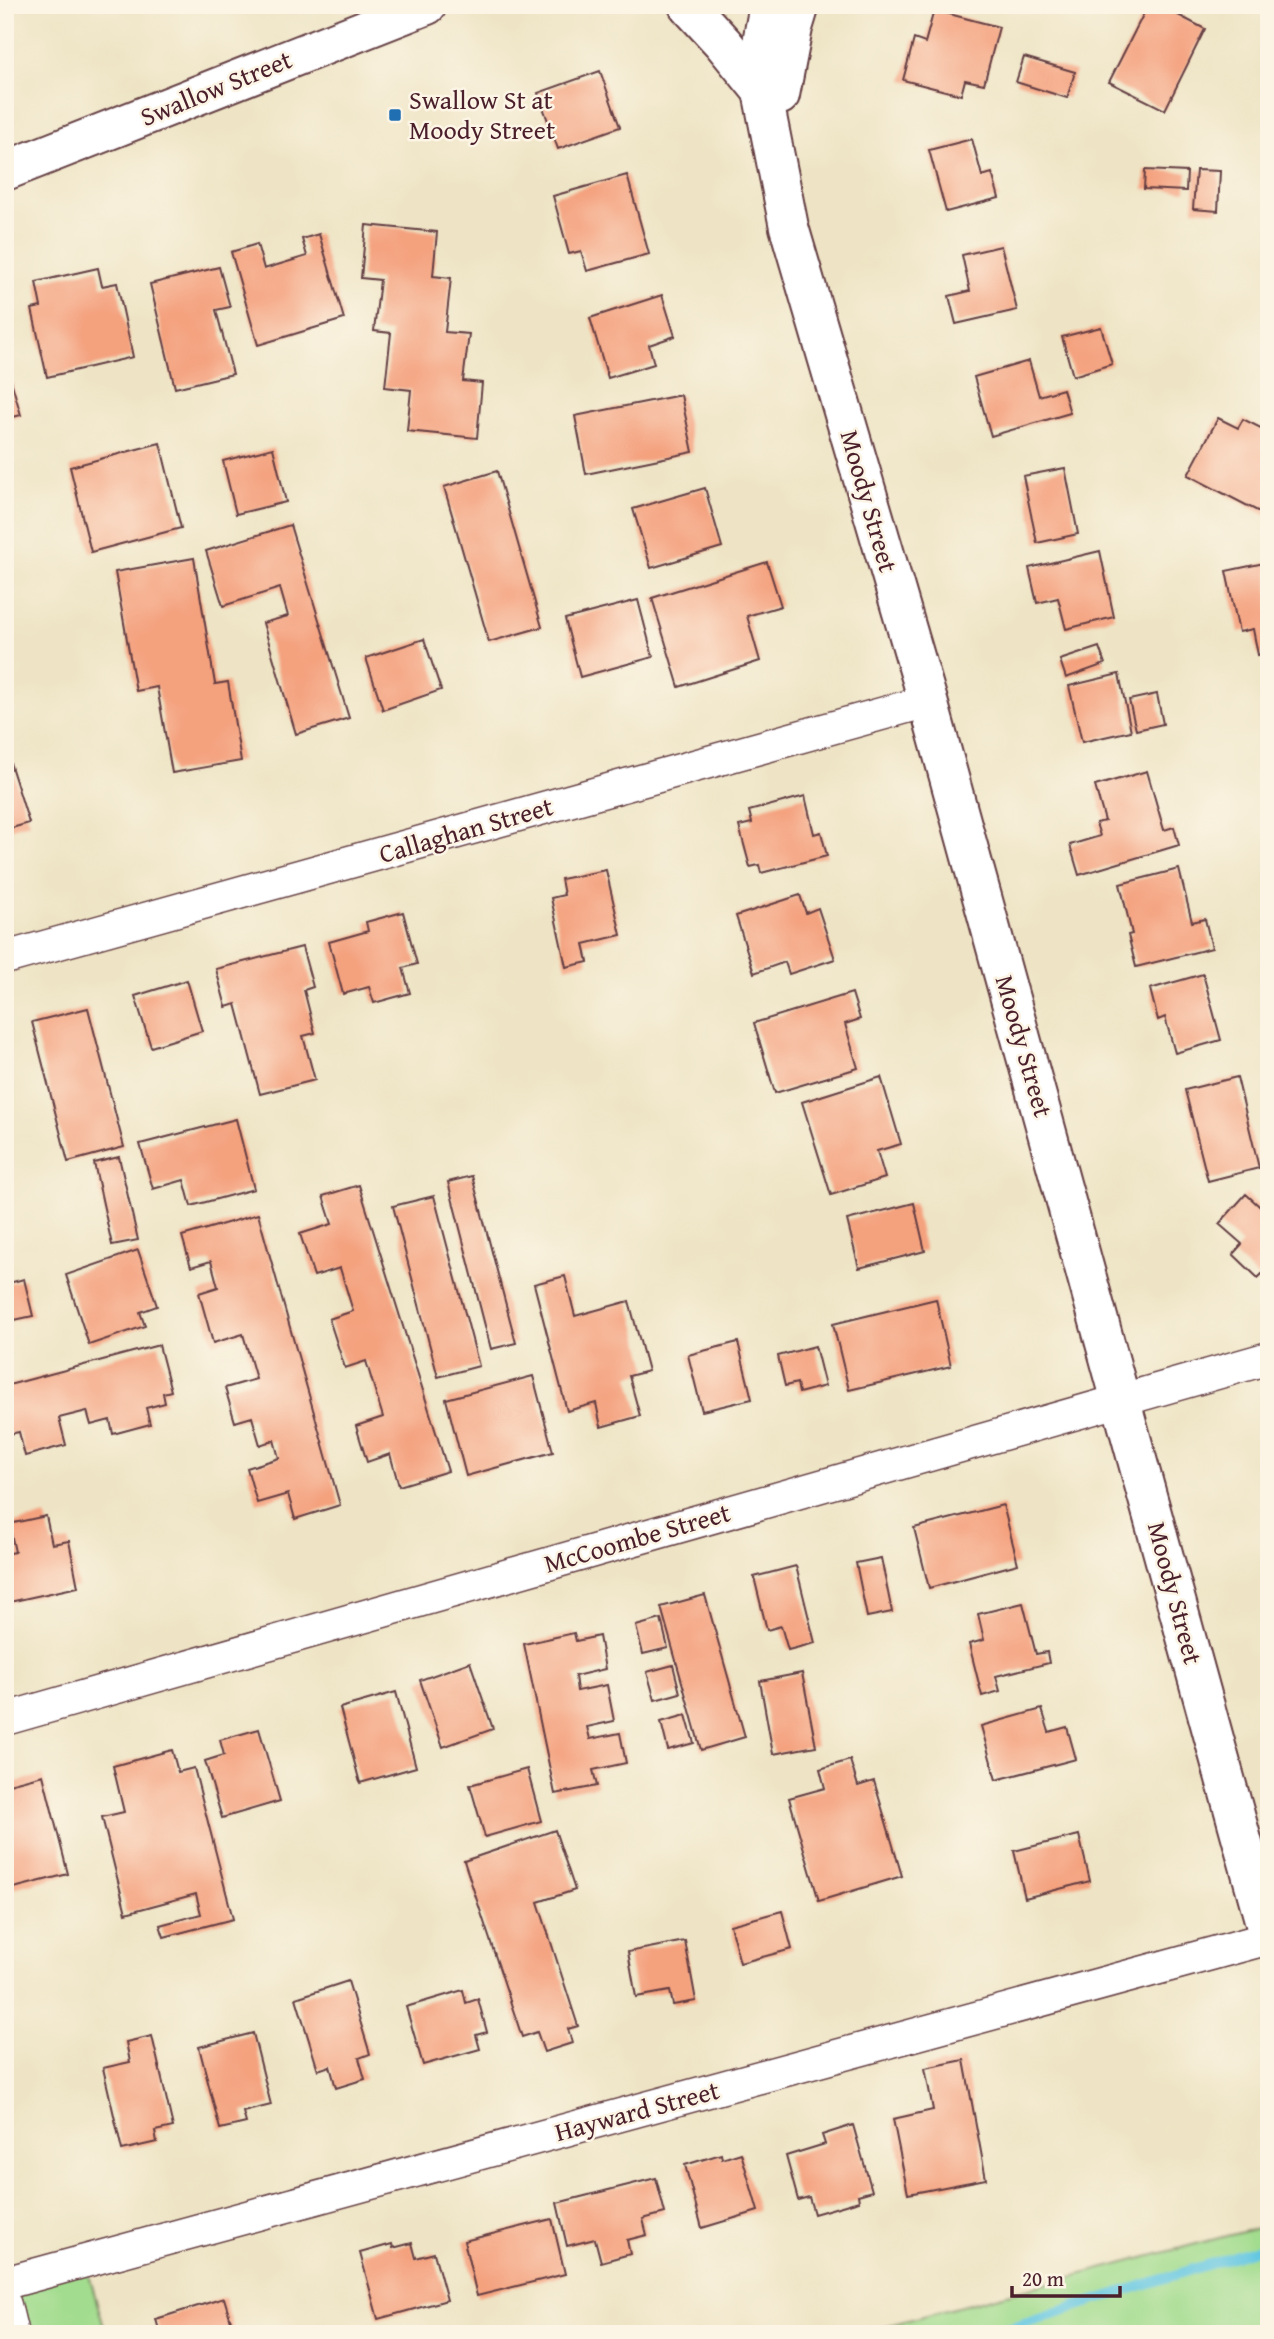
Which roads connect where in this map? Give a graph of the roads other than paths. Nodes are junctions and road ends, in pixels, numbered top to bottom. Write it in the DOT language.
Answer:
graph roads {
  1 [pos="427,5"];
  2 [pos="688,5"];
  3 [pos="769,5"];
  4 [pos="800,5"];
  5 [pos="762,91"];
  6 [pos="776,155"];
  7 [pos="5,171"];
  8 [pos="928,701"];
  9 [pos="5,958"];
  10 [pos="1269,1358"];
  11 [pos="1122,1399"];
  12 [pos="5,1718"];
  13 [pos="1269,1938"];
  14 [pos="5,2283"];
  15 [pos="5,2305"];
  16 [pos="12,2334"];
  1 -- 7 [label="main road, Swallow Street"];
  2 -- 5 [label="main road"];
  3 -- 5 [label="main road, Moody Street"];
  4 -- 6 [label="main road, Moody Street"];
  5 -- 6 [label="main road, Moody Street"];
  6 -- 8 [label="main road, Moody Street"];
  8 -- 9 [label="street, Callaghan Street"];
  8 -- 11 [label="main road, Moody Street"];
  10 -- 11 [label="street, McCoombe Street"];
  11 -- 12 [label="street, McCoombe Street"];
  11 -- 13 [label="main road, Moody Street"];
  13 -- 14 [label="street, Hayward Street"];
  15 -- 16 [label="street"];
}
